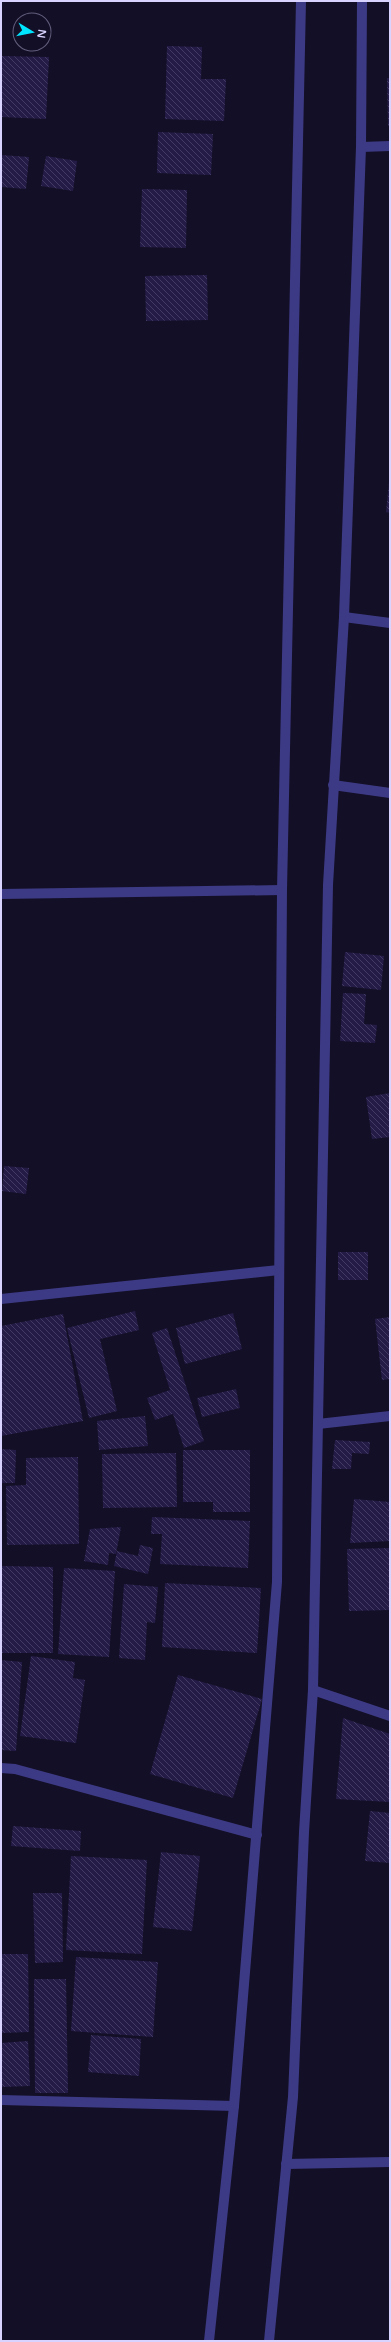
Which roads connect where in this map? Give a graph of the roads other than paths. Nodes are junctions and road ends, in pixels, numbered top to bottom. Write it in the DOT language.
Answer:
graph roads {
  1 [pos="301,1"];
  2 [pos="362,1"];
  3 [pos="390,146"];
  4 [pos="361,147"];
  5 [pos="344,617"];
  6 [pos="390,623"];
  7 [pos="333,785"];
  8 [pos="390,793"];
  9 [pos="282,890"];
  10 [pos="1,894"];
  11 [pos="279,1270"];
  12 [pos="1,1299"];
  13 [pos="390,1416"];
  14 [pos="318,1424"];
  15 [pos="313,1690"];
  16 [pos="390,1716"];
  17 [pos="1,1768"];
  18 [pos="257,1835"];
  19 [pos="1,2100"];
  20 [pos="234,2106"];
  21 [pos="390,2162"];
  22 [pos="286,2164"];
  23 [pos="209,2341"];
  24 [pos="270,2341"];
  1 -- 9 [label="street"];
  2 -- 4 [label="street"];
  3 -- 4 [label="street"];
  4 -- 5 [label="street"];
  5 -- 6 [label="street"];
  5 -- 7 [label="street"];
  7 -- 8 [label="street"];
  7 -- 14 [label="street"];
  9 -- 10 [label="street"];
  9 -- 11 [label="street"];
  11 -- 12 [label="street"];
  11 -- 18 [label="street"];
  13 -- 14 [label="street"];
  14 -- 15 [label="street"];
  15 -- 16 [label="street"];
  15 -- 22 [label="street"];
  17 -- 18 [label="street"];
  18 -- 20 [label="street"];
  19 -- 20 [label="street"];
  20 -- 23 [label="street"];
  21 -- 22 [label="street"];
  22 -- 24 [label="street"];
}
